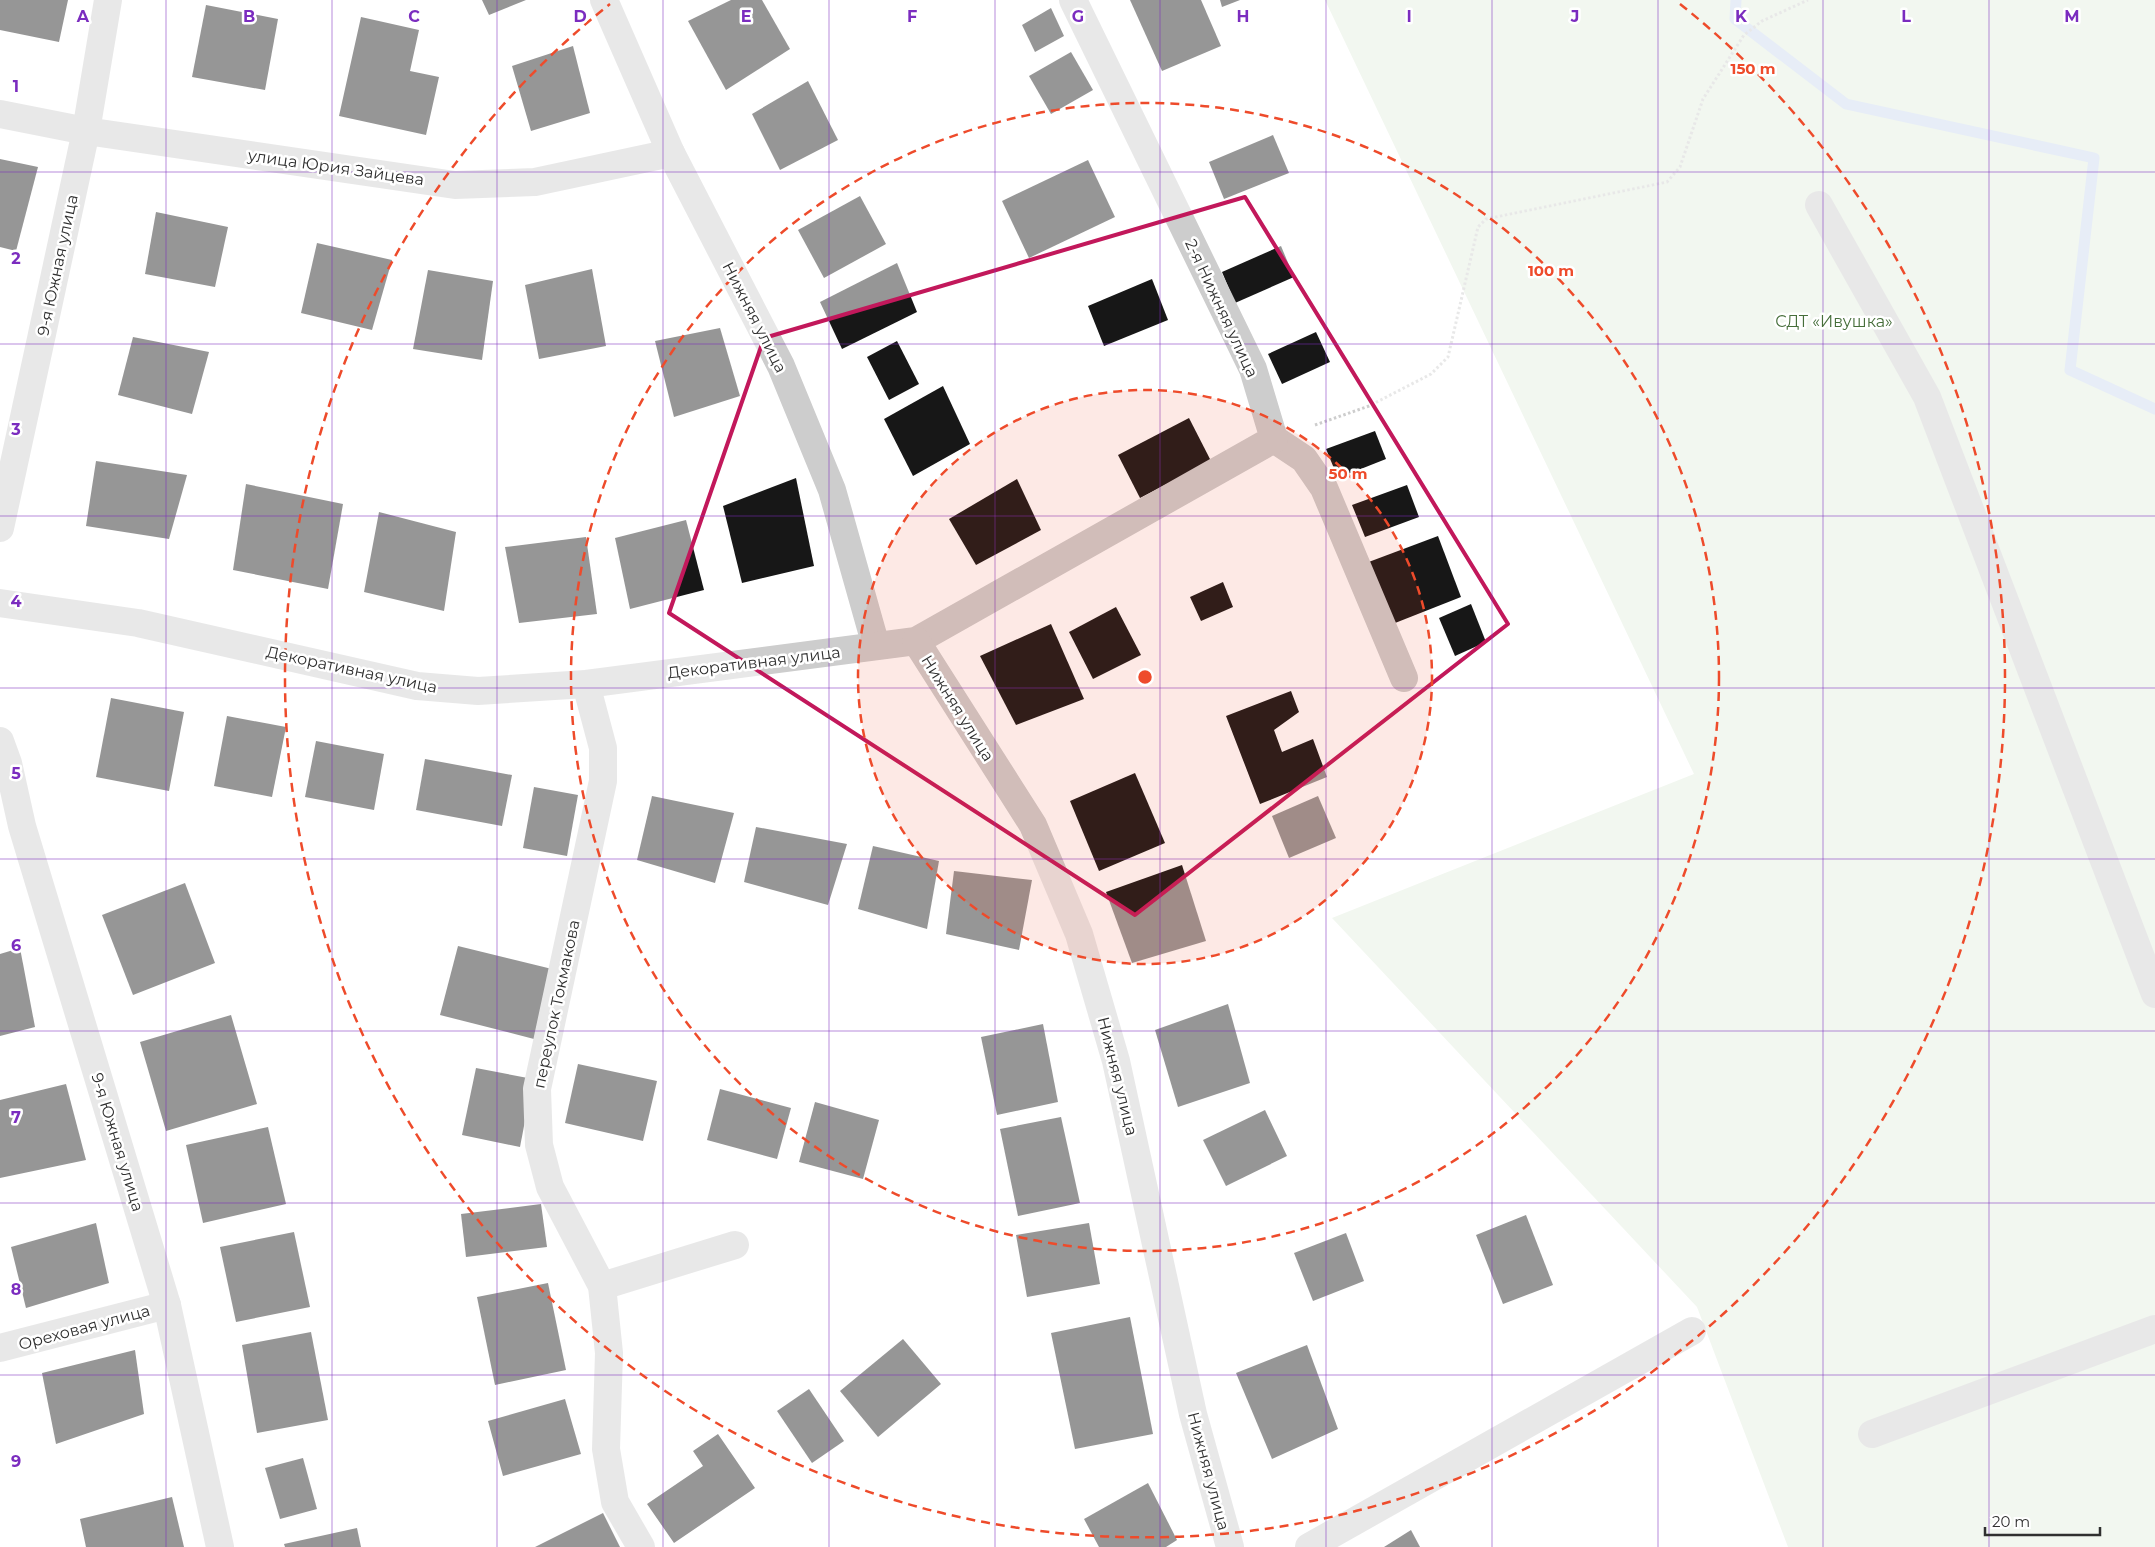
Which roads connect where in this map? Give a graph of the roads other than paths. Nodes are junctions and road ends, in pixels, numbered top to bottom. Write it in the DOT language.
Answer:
graph roads {
  1 [pos="108,0"];
  2 [pos="604,0"];
  3 [pos="1073,0"];
  4 [pos="0,114"];
  5 [pos="86,130"];
  6 [pos="672,153"];
  7 [pos="1819,205"];
  8 [pos="1274,439"];
  9 [pos="0,528"];
  10 [pos="0,603"];
  11 [pos="916,641"];
  12 [pos="876,646"];
  13 [pos="1404,678"];
  14 [pos="586,684"];
  15 [pos="0,741"];
  16 [pos="11,829"];
  17 [pos="2155,994"];
  18 [pos="734,1245"];
  19 [pos="602,1286"];
  20 [pos="167,1305"];
  21 [pos="2155,1329"];
  22 [pos="1692,1331"];
  23 [pos="0,1348"];
  24 [pos="1872,1434"];
  25 [pos="220,1547"];
  26 [pos="641,1547"];
  27 [pos="1230,1547"];
  28 [pos="1309,1547"];
  1 -- 5 [label="street, 9-я Южная улица"];
  2 -- 6 [label="street, Нижняя улица"];
  3 -- 8 [label="street, 2-я Нижняя улица"];
  4 -- 5 [label="street, улица Юрия Зайцева"];
  5 -- 6 [label="street, улица Юрия Зайцева"];
  5 -- 9 [label="street, 9-я Южная улица"];
  6 -- 12 [label="street, Нижняя улица"];
  7 -- 17 [label="street"];
  8 -- 11 [label="street"];
  8 -- 13 [label="street"];
  10 -- 14 [label="street, Декоративная улица"];
  11 -- 12 [label="street, Декоративная улица"];
  11 -- 27 [label="street, Нижняя улица"];
  12 -- 14 [label="street, Декоративная улица"];
  14 -- 19 [label="street, переулок Токмакова"];
  15 -- 16 [label="street, 9-я Южная улица"];
  16 -- 20 [label="street, 9-я Южная улица"];
  18 -- 19 [label="street"];
  19 -- 26 [label="street, переулок Токмакова"];
  20 -- 23 [label="street, Ореховая улица"];
  20 -- 25 [label="street, 9-я Южная улица"];
  21 -- 24 [label="street"];
  22 -- 28 [label="street"];
}
